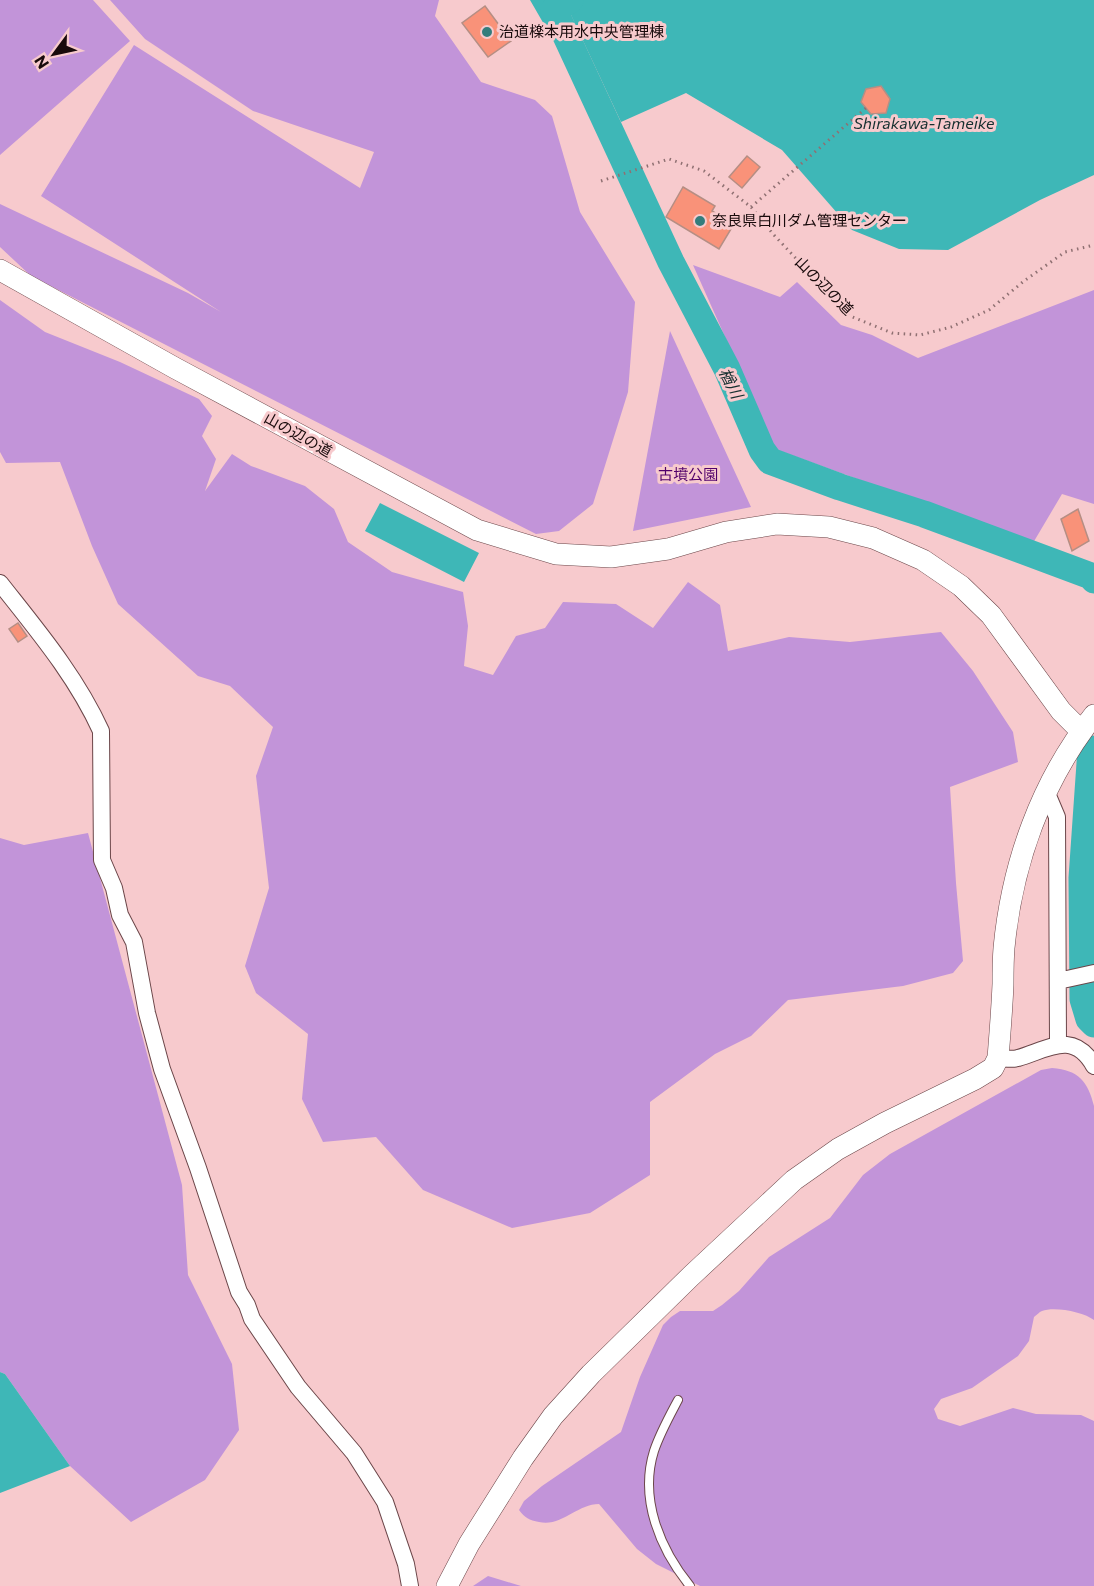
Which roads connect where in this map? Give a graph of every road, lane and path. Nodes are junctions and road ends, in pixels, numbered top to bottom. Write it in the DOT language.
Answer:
graph roads {
  1 [pos="866,108"];
  2 [pos="601,181"];
  3 [pos="751,207"];
  4 [pos="1094,245"];
  5 [pos="0,270"];
  6 [pos="0,583"];
  7 [pos="1088,723"];
  8 [pos="1047,791"];
  9 [pos="1094,973"];
  10 [pos="1058,981"];
  11 [pos="1058,1044"];
  12 [pos="998,1058"];
  13 [pos="1094,1065"];
  14 [pos="678,1400"];
  15 [pos="410,1586"];
  16 [pos="447,1586"];
  17 [pos="690,1586"];
  1 -- 3 [label="path"];
  2 -- 3 [label="path, 山の辺の道"];
  3 -- 4 [label="path, 山の辺の道"];
  5 -- 7 [label="street, 山の辺の道"];
  6 -- 15 [label="street"];
  7 -- 8 [label="street"];
  8 -- 10 [label="street"];
  8 -- 12 [label="street"];
  9 -- 10 [label="street"];
  10 -- 11 [label="street"];
  11 -- 12 [label="street"];
  11 -- 13 [label="street"];
  12 -- 16 [label="street"];
  14 -- 17 [label="lane"];
}
